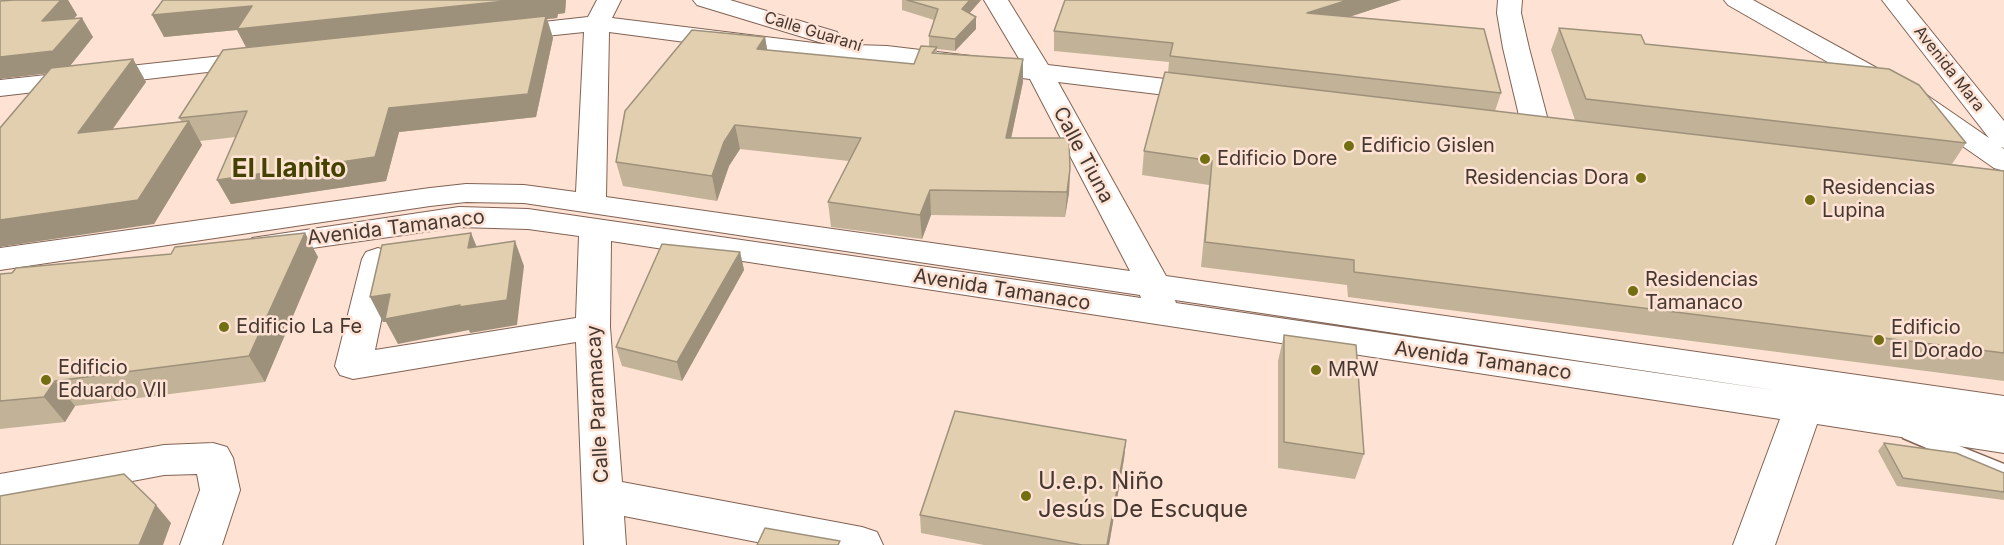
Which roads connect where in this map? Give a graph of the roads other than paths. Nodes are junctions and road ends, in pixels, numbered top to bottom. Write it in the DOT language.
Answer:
graph roads {
  1 [pos="705,0"];
  2 [pos="996,0"];
  3 [pos="1510,0"];
  4 [pos="1736,0"];
  5 [pos="1894,0"];
  6 [pos="603,12"];
  7 [pos="479,36"];
  8 [pos="887,54"];
  9 [pos="278,58"];
  10 [pos="1040,73"];
  11 [pos="0,88"];
  12 [pos="1229,94"];
  13 [pos="1536,128"];
  14 [pos="2004,139"];
  15 [pos="2000,177"];
  16 [pos="593,215"];
  17 [pos="0,259"];
  18 [pos="378,260"];
  19 [pos="0,285"];
  20 [pos="1158,300"];
  21 [pos="593,327"];
  22 [pos="1803,409"];
  23 [pos="2004,410"];
  24 [pos="1879,420"];
  25 [pos="2004,438"];
  26 [pos="2004,473"];
  27 [pos="0,490"];
  28 [pos="603,495"];
  29 [pos="201,545"];
  30 [pos="605,545"];
  31 [pos="862,545"];
  32 [pos="1754,545"];
  1 -- 8 [label="street, Calle Guaraní"];
  2 -- 10 [label="street, Calle Tiuna"];
  3 -- 13 [label="street"];
  4 -- 15 [label="street"];
  5 -- 14 [label="street, Avenida Mara"];
  6 -- 7 [label="street"];
  6 -- 8 [label="street"];
  6 -- 16 [label="street, Calle Paramacay"];
  8 -- 10 [label="street"];
  9 -- 11 [label="street"];
  10 -- 12 [label="street"];
  10 -- 20 [label="street, Calle Tiuna"];
  16 -- 17 [label="street, Avenida Tamanaco"];
  16 -- 19 [label="street, Avenida Tamanaco"];
  16 -- 20 [label="street, Avenida Tamanaco"];
  16 -- 21 [label="street, Calle Paramacay"];
  18 -- 21 [label="street"];
  20 -- 22 [label="street, Avenida Tamanaco"];
  20 -- 23 [label="street, Avenida Tamanaco"];
  21 -- 28 [label="street, Calle Paramacay"];
  22 -- 24 [label="street, Avenida Tamanaco"];
  22 -- 32 [label="street"];
  24 -- 25 [label="street, Avenida Tamanaco"];
  24 -- 26 [label="lane"];
  27 -- 29 [label="street"];
  28 -- 30 [label="street"];
  28 -- 31 [label="street, Calle Paramacay"];
}
